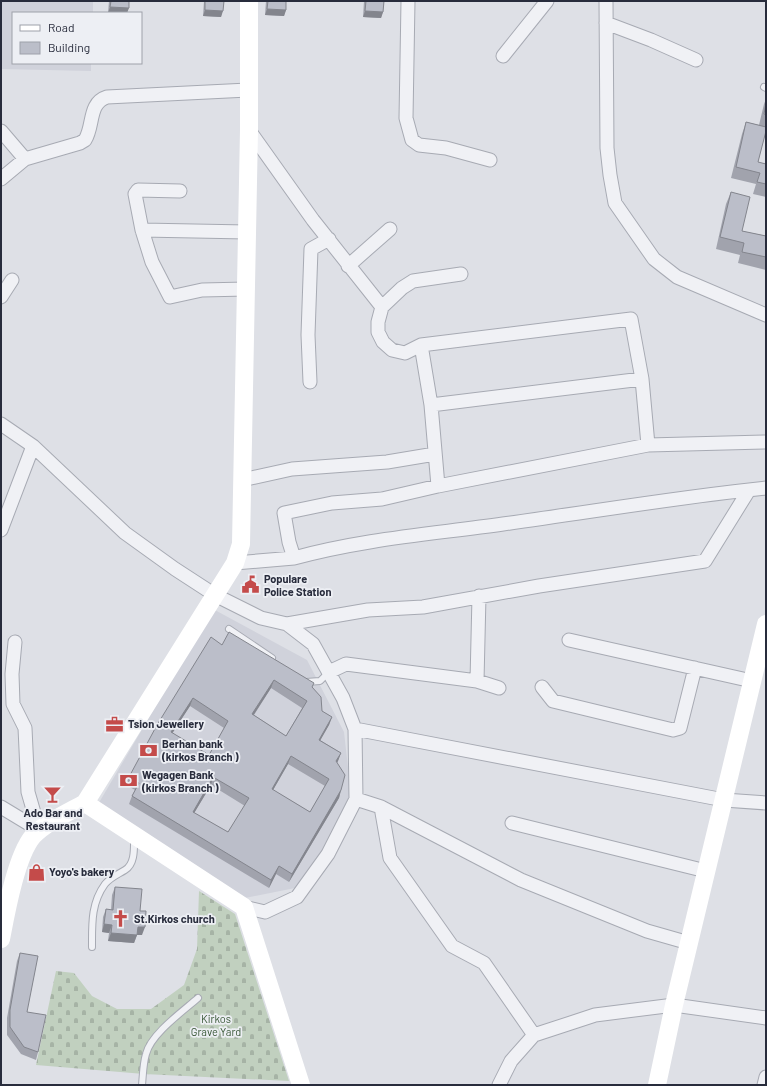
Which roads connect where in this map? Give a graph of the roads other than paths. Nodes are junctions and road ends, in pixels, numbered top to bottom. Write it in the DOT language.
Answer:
graph roads {
  1 [pos="249,1"];
  2 [pos="408,1"];
  3 [pos="547,1"];
  4 [pos="606,1"];
  5 [pos="606,23"];
  6 [pos="503,56"];
  7 [pos="696,60"];
  8 [pos="248,90"];
  9 [pos="249,130"];
  10 [pos="1,131"];
  11 [pos="25,159"];
  12 [pos="490,160"];
  13 [pos="1,179"];
  14 [pos="180,191"];
  15 [pos="390,229"];
  16 [pos="142,230"];
  17 [pos="247,232"];
  18 [pos="329,239"];
  19 [pos="348,266"];
  20 [pos="461,274"];
  21 [pos="12,280"];
  22 [pos="246,289"];
  23 [pos="1,297"];
  24 [pos="382,307"];
  25 [pos="766,315"];
  26 [pos="421,345"];
  27 [pos="642,379"];
  28 [pos="310,382"];
  29 [pos="431,405"];
  30 [pos="1,424"];
  31 [pos="766,442"];
  32 [pos="648,445"];
  33 [pos="33,446"];
  34 [pos="435,454"];
  35 [pos="242,480"];
  36 [pos="438,486"];
  37 [pos="766,488"];
  38 [pos="749,490"];
  39 [pos="2,526"];
  40 [pos="294,558"];
  41 [pos="235,563"];
  42 [pos="215,595"];
  43 [pos="479,596"];
  44 [pos="287,624"];
  45 [pos="766,624"];
  46 [pos="229,629"];
  47 [pos="569,640"];
  48 [pos="15,642"];
  49 [pos="281,665"];
  50 [pos="695,668"];
  51 [pos="329,672"];
  52 [pos="300,680"];
  53 [pos="477,681"];
  54 [pos="752,681"];
  55 [pos="542,687"];
  56 [pos="499,688"];
  57 [pos="355,730"];
  58 [pos="356,799"];
  59 [pos="724,800"];
  60 [pos="85,803"];
  61 [pos="766,803"];
  62 [pos="1,807"];
  63 [pos="381,807"];
  64 [pos="512,823"];
  65 [pos="39,830"];
  66 [pos="134,835"];
  67 [pos="706,871"];
  68 [pos="244,907"];
  69 [pos="2,928"];
  70 [pos="689,943"];
  71 [pos="92,947"];
  72 [pos="198,998"];
  73 [pos="674,1005"];
  74 [pos="766,1018"];
  75 [pos="534,1035"];
  76 [pos="766,1077"];
  77 [pos="142,1085"];
  78 [pos="301,1085"];
  79 [pos="499,1085"];
  80 [pos="657,1085"];
  81 [pos="764,1085"];
  1 -- 8 [label="street"];
  2 -- 12 [label="street"];
  3 -- 6 [label="street"];
  4 -- 5 [label="street"];
  5 -- 7 [label="street"];
  5 -- 25 [label="street"];
  8 -- 9 [label="street"];
  8 -- 11 [label="street"];
  9 -- 17 [label="street"];
  9 -- 18 [label="street"];
  10 -- 11 [label="street"];
  11 -- 13 [label="street"];
  14 -- 16 [label="street"];
  15 -- 19 [label="street"];
  16 -- 17 [label="street"];
  16 -- 22 [label="street"];
  17 -- 22 [label="street"];
  18 -- 19 [label="street"];
  18 -- 28 [label="street"];
  19 -- 24 [label="street"];
  20 -- 24 [label="street"];
  21 -- 23 [label="street"];
  22 -- 35 [label="street"];
  24 -- 26 [label="street"];
  26 -- 27 [label="street"];
  26 -- 29 [label="street"];
  27 -- 29 [label="street"];
  27 -- 32 [label="street"];
  29 -- 34 [label="street"];
  30 -- 33 [label="street"];
  31 -- 32 [label="street"];
  32 -- 36 [label="street"];
  33 -- 39 [label="street"];
  33 -- 42 [label="street"];
  34 -- 35 [label="street"];
  34 -- 36 [label="street"];
  35 -- 41 [label="street"];
  36 -- 40 [label="street"];
  37 -- 38 [label="street"];
  38 -- 40 [label="street"];
  38 -- 43 [label="street"];
  40 -- 41 [label="street"];
  41 -- 42 [label="street"];
  42 -- 44 [label="street"];
  42 -- 60 [label="street"];
  43 -- 44 [label="street"];
  43 -- 53 [label="street"];
  44 -- 51 [label="street"];
  45 -- 54 [label="street"];
  46 -- 49 [label="lane"];
  47 -- 50 [label="street"];
  48 -- 65 [label="street"];
  50 -- 54 [label="street"];
  50 -- 55 [label="street"];
  51 -- 52 [label="lane"];
  51 -- 53 [label="street"];
  51 -- 57 [label="street"];
  53 -- 56 [label="street"];
  54 -- 59 [label="street"];
  57 -- 58 [label="street"];
  57 -- 59 [label="street"];
  58 -- 63 [label="street"];
  58 -- 68 [label="street"];
  59 -- 61 [label="street"];
  59 -- 67 [label="street"];
  60 -- 65 [label="street"];
  60 -- 66 [label="street"];
  62 -- 65 [label="street"];
  63 -- 70 [label="street"];
  63 -- 75 [label="street"];
  64 -- 67 [label="street"];
  65 -- 69 [label="street"];
  66 -- 68 [label="street"];
  66 -- 71 [label="lane"];
  67 -- 70 [label="street"];
  68 -- 78 [label="street"];
  70 -- 73 [label="street"];
  72 -- 77 [label="lane"];
  73 -- 74 [label="street"];
  73 -- 75 [label="street"];
  73 -- 80 [label="street"];
  75 -- 79 [label="street"];
  76 -- 81 [label="street"];
}
